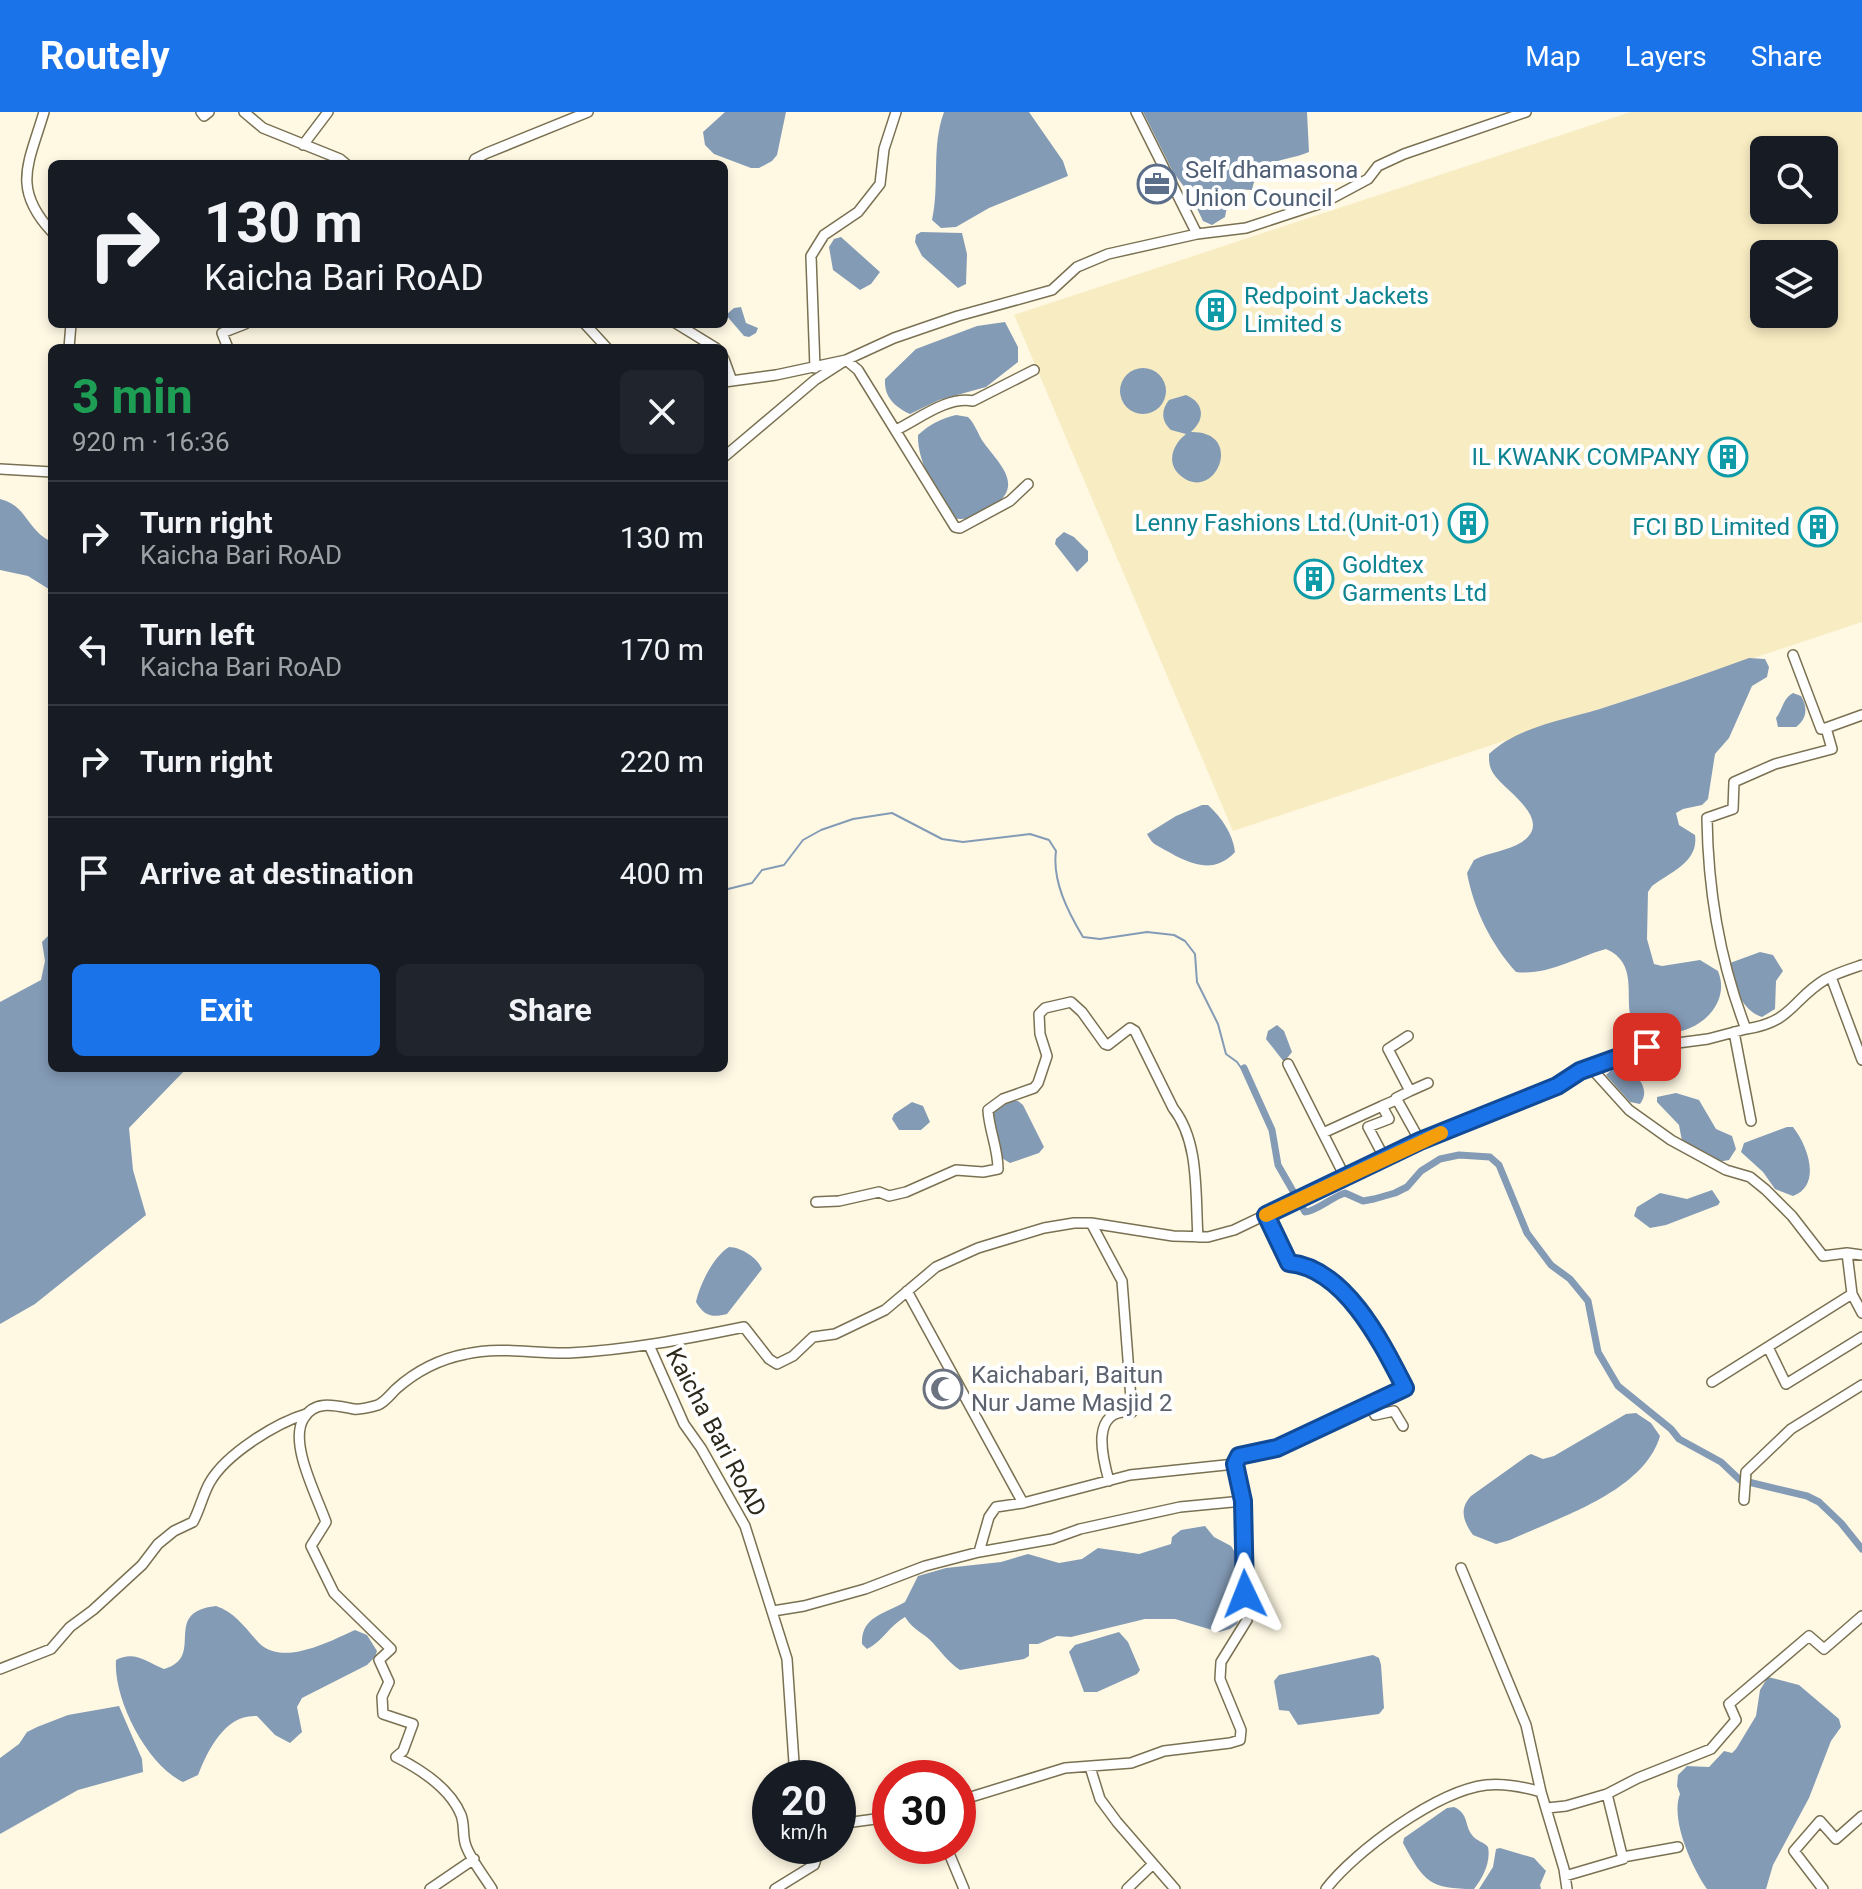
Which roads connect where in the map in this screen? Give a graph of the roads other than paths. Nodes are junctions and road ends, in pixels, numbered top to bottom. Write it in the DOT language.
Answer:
graph roads {
  1 [pos="44,112"];
  2 [pos="201,112"];
  3 [pos="209,112"];
  4 [pos="244,112"];
  5 [pos="328,112"];
  6 [pos="588,112"];
  7 [pos="896,112"];
  8 [pos="1136,112"];
  9 [pos="1526,112"];
  10 [pos="573,115"];
  11 [pos="303,145"];
  12 [pos="341,160"];
  13 [pos="475,160"];
  14 [pos="48,227"];
  15 [pos="1197,234"];
  16 [pos="235,328"];
  17 [pos="589,328"];
  18 [pos="684,328"];
  19 [pos="226,344"];
  20 [pos="603,344"];
  21 [pos="710,344"];
  22 [pos="846,360"];
  23 [pos="815,368"];
  24 [pos="1034,370"];
  25 [pos="728,381"];
  26 [pos="896,430"];
  27 [pos="728,454"];
  28 [pos="0,469"];
  29 [pos="48,472"];
  30 [pos="1028,484"];
  31 [pos="1793,655"];
  32 [pos="1862,715"];
  33 [pos="1826,728"];
  34 [pos="1862,965"];
  35 [pos="1831,977"];
  36 [pos="1746,1029"];
  37 [pos="1734,1032"];
  38 [pos="1408,1036"];
  39 [pos="1862,1060"];
  40 [pos="1288,1064"];
  41 [pos="1591,1068"];
  42 [pos="1428,1083"];
  43 [pos="1410,1091"];
  44 [pos="1396,1100"];
  45 [pos="1382,1106"];
  46 [pos="1751,1121"];
  47 [pos="1323,1133"];
  48 [pos="1420,1141"];
  49 [pos="1385,1159"];
  50 [pos="1345,1177"];
  51 [pos="816,1202"];
  52 [pos="1266,1215"];
  53 [pos="1091,1223"];
  54 [pos="1198,1237"];
  55 [pos="1847,1253"];
  56 [pos="1862,1255"];
  57 [pos="907,1291"];
  58 [pos="1852,1294"];
  59 [pos="1862,1313"];
  60 [pos="1862,1337"];
  61 [pos="649,1345"];
  62 [pos="1768,1347"];
  63 [pos="1712,1382"];
  64 [pos="1862,1385"];
  65 [pos="1370,1404"];
  66 [pos="306,1414"];
  67 [pos="1403,1426"];
  68 [pos="1235,1464"];
  69 [pos="1109,1481"];
  70 [pos="1744,1500"];
  71 [pos="1243,1501"];
  72 [pos="1023,1503"];
  73 [pos="979,1552"];
  74 [pos="1461,1568"];
  75 [pos="773,1611"];
  76 [pos="1862,1616"];
  77 [pos="0,1669"];
  78 [pos="794,1760"];
  79 [pos="1090,1767"];
  80 [pos="1541,1792"];
  81 [pos="1607,1794"];
  82 [pos="976,1795"];
  83 [pos="1547,1808"];
  84 [pos="1862,1816"];
  85 [pos="1678,1847"];
  86 [pos="1623,1857"];
  87 [pos="474,1859"];
  88 [pos="814,1864"];
  89 [pos="954,1864"];
  90 [pos="1153,1864"];
  91 [pos="1565,1876"];
  92 [pos="789,1885"];
  93 [pos="430,1889"];
  94 [pos="492,1889"];
  95 [pos="775,1889"];
  96 [pos="964,1889"];
  97 [pos="1127,1889"];
  98 [pos="1175,1889"];
  99 [pos="1326,1889"];
  100 [pos="1567,1889"];
  101 [pos="1823,1889"];
  1 -- 14 [label="street"];
  2 -- 3 [label="street"];
  4 -- 11 [label="street"];
  5 -- 11 [label="street"];
  6 -- 10 [label="street"];
  7 -- 23 [label="street"];
  8 -- 15 [label="street"];
  9 -- 15 [label="street"];
  10 -- 13 [label="street"];
  11 -- 12 [label="street"];
  15 -- 22 [label="street"];
  16 -- 19 [label="street"];
  17 -- 20 [label="street"];
  18 -- 21 [label="street"];
  22 -- 23 [label="street"];
  22 -- 26 [label="street"];
  22 -- 27 [label="street"];
  23 -- 25 [label="street"];
  24 -- 26 [label="street"];
  26 -- 30 [label="street"];
  28 -- 29 [label="street"];
  31 -- 33 [label="street"];
  32 -- 33 [label="street"];
  33 -- 36 [label="street"];
  34 -- 35 [label="street, Kaicha Bari RoAD"];
  35 -- 36 [label="street, Kaicha Bari RoAD"];
  35 -- 39 [label="street"];
  36 -- 37 [label="street, Kaicha Bari RoAD"];
  37 -- 41 [label="street, Kaicha Bari RoAD"];
  37 -- 46 [label="street"];
  38 -- 43 [label="street"];
  40 -- 47 [label="street"];
  41 -- 48 [label="street, Kaicha Bari RoAD"];
  41 -- 55 [label="street"];
  42 -- 43 [label="street"];
  43 -- 44 [label="street"];
  44 -- 45 [label="street"];
  44 -- 48 [label="street"];
  45 -- 47 [label="street"];
  45 -- 49 [label="street"];
  47 -- 50 [label="street"];
  48 -- 49 [label="street, Kaicha Bari RoAD"];
  49 -- 50 [label="street, Kaicha Bari RoAD"];
  50 -- 52 [label="street, Kaicha Bari RoAD"];
  51 -- 54 [label="street"];
  52 -- 54 [label="street, Kaicha Bari RoAD"];
  52 -- 65 [label="street"];
  53 -- 54 [label="street, Kaicha Bari RoAD"];
  53 -- 57 [label="street, Kaicha Bari RoAD"];
  53 -- 69 [label="street"];
  55 -- 56 [label="street"];
  55 -- 58 [label="street"];
  57 -- 61 [label="street, Kaicha Bari RoAD"];
  57 -- 72 [label="street"];
  58 -- 59 [label="street"];
  58 -- 62 [label="street"];
  60 -- 62 [label="street"];
  61 -- 66 [label="street"];
  61 -- 75 [label="street, Kaicha Bari RoAD"];
  62 -- 63 [label="street"];
  64 -- 70 [label="street"];
  65 -- 67 [label="street"];
  65 -- 68 [label="street"];
  66 -- 77 [label="street"];
  66 -- 87 [label="street"];
  68 -- 69 [label="street"];
  68 -- 71 [label="street"];
  69 -- 72 [label="street"];
  71 -- 73 [label="street"];
  71 -- 79 [label="street"];
  72 -- 73 [label="street"];
  73 -- 75 [label="street"];
  74 -- 80 [label="street"];
  75 -- 78 [label="street, Kaicha Bari RoAD"];
  76 -- 81 [label="street"];
  79 -- 82 [label="street"];
  79 -- 90 [label="street"];
  80 -- 83 [label="street"];
  80 -- 99 [label="street"];
  81 -- 83 [label="street"];
  81 -- 86 [label="street"];
  83 -- 91 [label="street"];
  84 -- 101 [label="street"];
  85 -- 86 [label="street"];
  86 -- 91 [label="street"];
  87 -- 93 [label="street"];
  87 -- 94 [label="street"];
  88 -- 92 [label="street"];
  89 -- 96 [label="street"];
  90 -- 97 [label="street"];
  90 -- 98 [label="street"];
  91 -- 100 [label="street"];
  92 -- 95 [label="street"];
}
